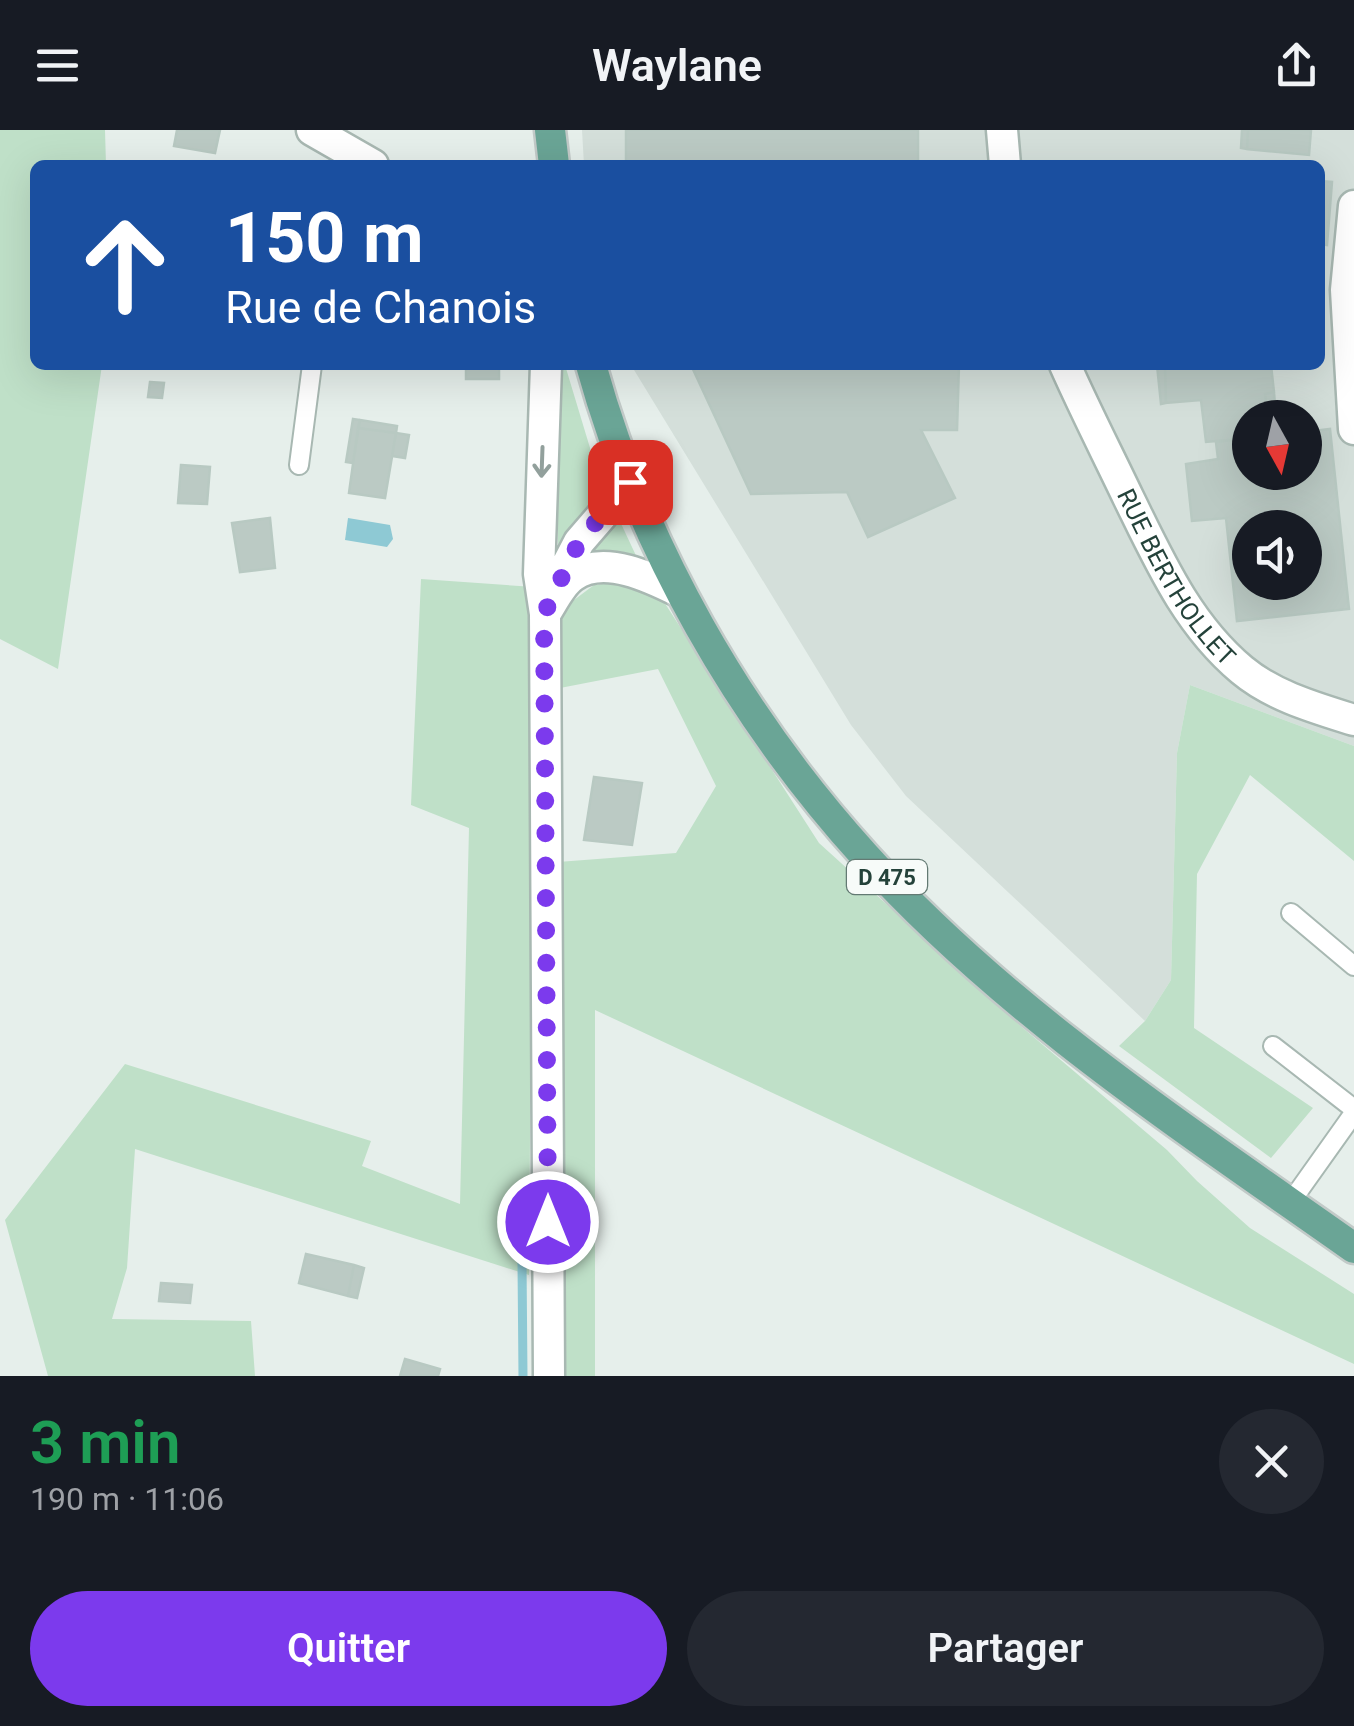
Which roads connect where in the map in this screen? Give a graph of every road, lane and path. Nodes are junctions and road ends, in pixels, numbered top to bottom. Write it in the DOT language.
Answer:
graph roads {
  1 [pos="312,130"];
  2 [pos="550,130"];
  3 [pos="1002,130"];
  4 [pos="355,160"];
  5 [pos="553,160"];
  6 [pos="1005,160"];
  7 [pos="1354,206"];
  8 [pos="311,370"];
  9 [pos="546,370"];
  10 [pos="593,370"];
  11 [pos="1067,370"];
  12 [pos="1354,429"];
  13 [pos="298,465"];
  14 [pos="630,482"];
  15 [pos="680,592"];
  16 [pos="544,614"];
  17 [pos="1354,720"];
  18 [pos="1291,913"];
  19 [pos="1354,966"];
  20 [pos="1272,1046"];
  21 [pos="1354,1111"];
  22 [pos="1290,1203"];
  23 [pos="1354,1248"];
  24 [pos="549,1376"];
  1 -- 4 [label="street"];
  2 -- 5 [label="main road"];
  3 -- 6 [label="street"];
  7 -- 12 [label="street"];
  8 -- 13 [label="lane"];
  9 -- 16 [label="street, one-way"];
  10 -- 14 [label="main road, D 475"];
  11 -- 17 [label="street, RUE BERTHOLLET"];
  14 -- 15 [label="main road, D 475"];
  14 -- 16 [label="street"];
  15 -- 16 [label="street"];
  15 -- 22 [label="main road, D 475"];
  16 -- 24 [label="street"];
  18 -- 19 [label="lane"];
  20 -- 21 [label="lane"];
  21 -- 22 [label="lane"];
  22 -- 23 [label="main road, D 475"];
}
